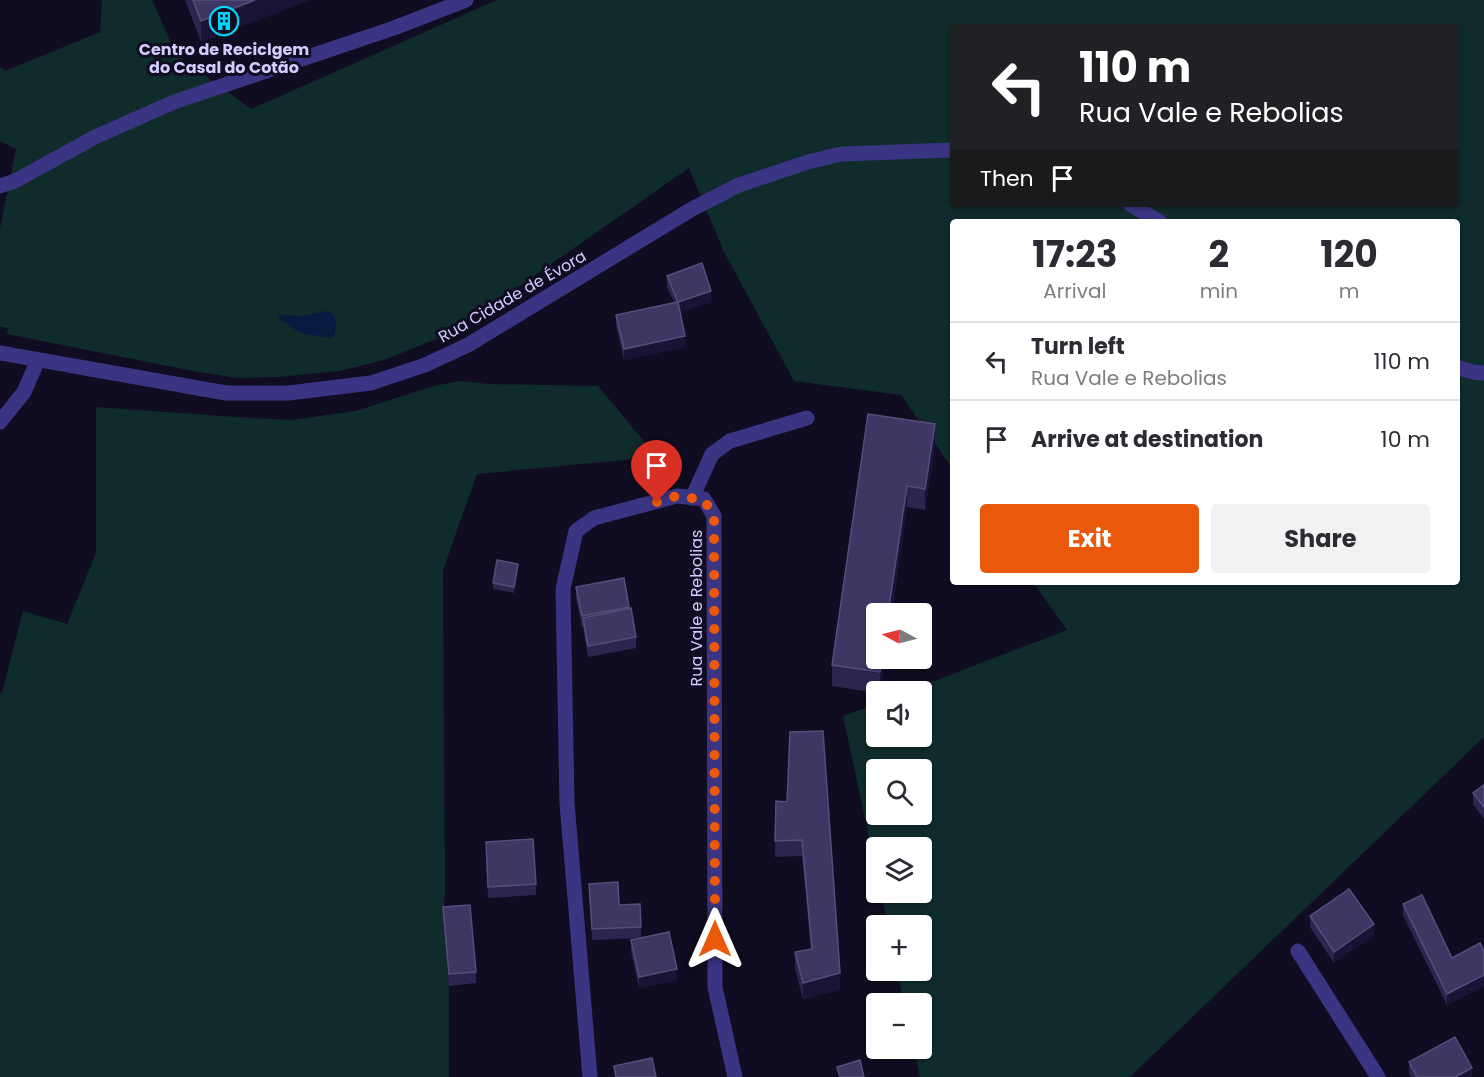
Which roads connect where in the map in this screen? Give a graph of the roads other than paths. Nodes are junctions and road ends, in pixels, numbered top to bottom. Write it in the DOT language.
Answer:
graph roads {
  1 [pos="466,0"];
  2 [pos="950,150"];
  3 [pos="0,186"];
  4 [pos="1135,207"];
  5 [pos="1155,219"];
  6 [pos="0,353"];
  7 [pos="38,360"];
  8 [pos="1460,368"];
  9 [pos="1484,373"];
  10 [pos="807,418"];
  11 [pos="0,422"];
  12 [pos="692,498"];
  13 [pos="1298,951"];
  14 [pos="590,1077"];
  15 [pos="735,1077"];
  16 [pos="1378,1077"];
  1 -- 3 [label="street"];
  2 -- 7 [label="street, Rua Cidade de Évora"];
  4 -- 5 [label="street"];
  6 -- 7 [label="street, Rua Cidade de Évora"];
  7 -- 11 [label="street"];
  8 -- 9 [label="street"];
  10 -- 12 [label="street"];
  12 -- 14 [label="street"];
  12 -- 15 [label="street, Rua Vale e Rebolias"];
  13 -- 16 [label="street"];
}
